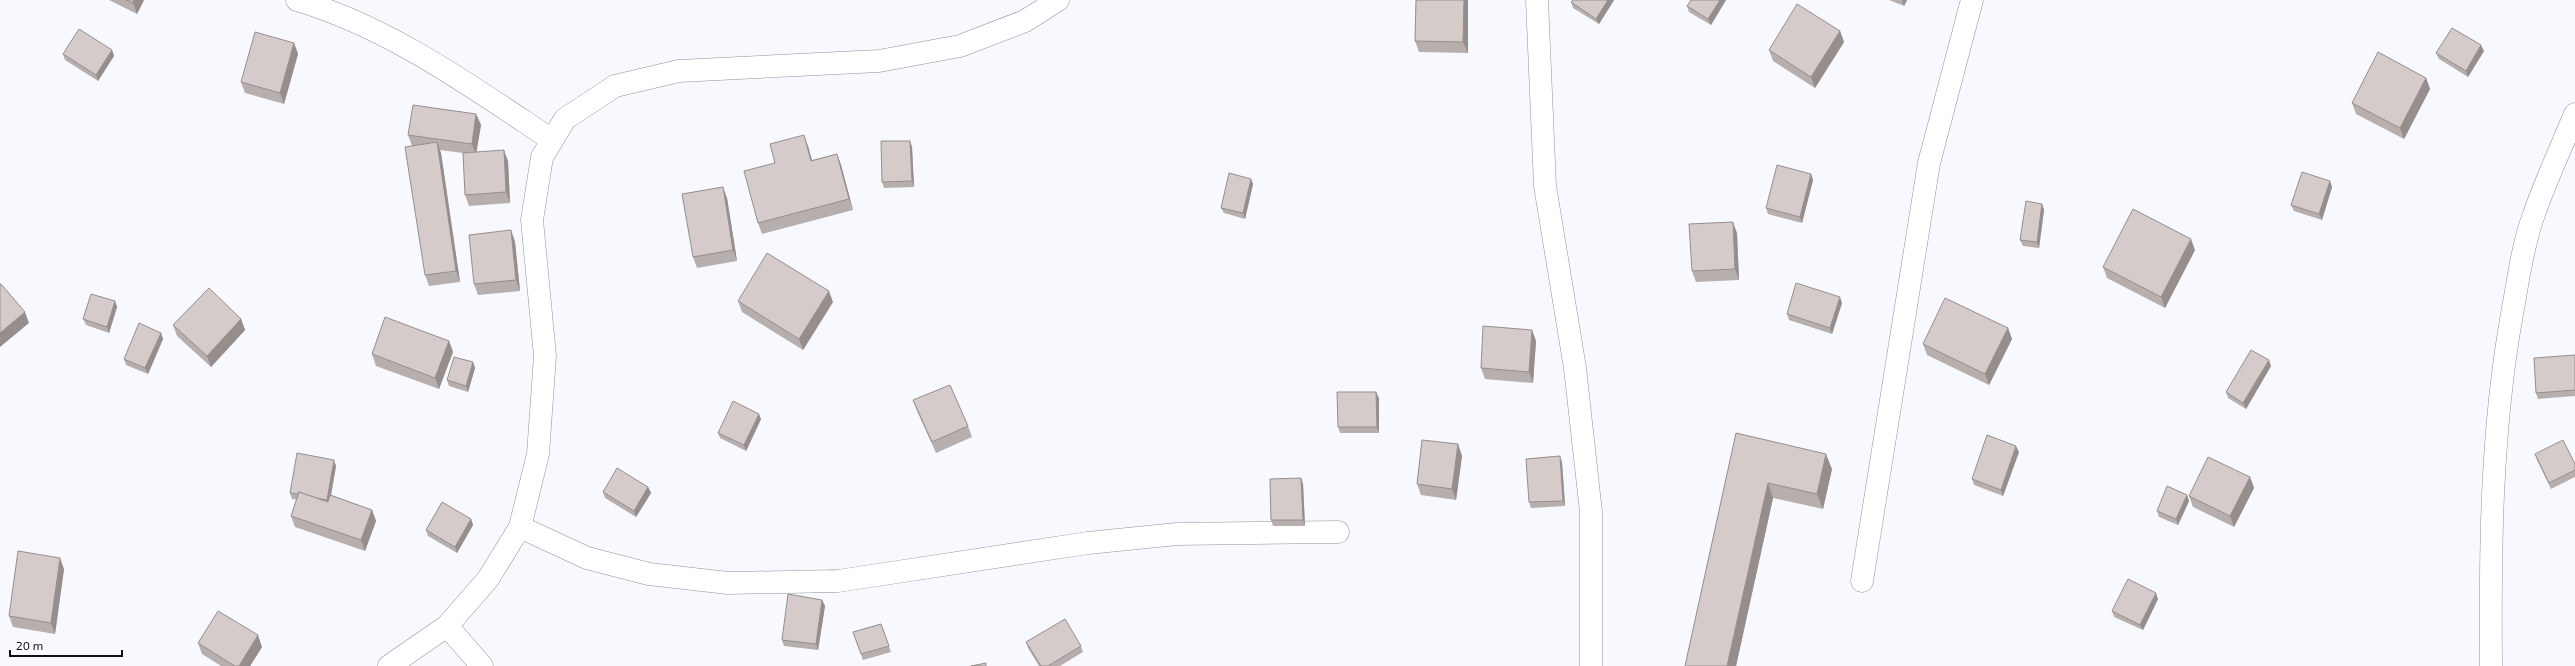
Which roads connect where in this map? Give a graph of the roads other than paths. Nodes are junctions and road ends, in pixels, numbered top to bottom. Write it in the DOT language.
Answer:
graph roads {
  1 [pos="297,0"];
  2 [pos="1058,0"];
  3 [pos="1537,0"];
  4 [pos="1972,0"];
  5 [pos="2575,114"];
  6 [pos="552,140"];
  7 [pos="520,527"];
  8 [pos="1338,532"];
  9 [pos="1862,581"];
  10 [pos="447,626"];
  11 [pos="389,666"];
  12 [pos="482,666"];
  13 [pos="1591,666"];
  14 [pos="2491,666"];
  1 -- 6 [label="street"];
  2 -- 6 [label="street"];
  3 -- 13 [label="street"];
  4 -- 9 [label="street"];
  5 -- 14 [label="street"];
  6 -- 7 [label="street"];
  7 -- 8 [label="street"];
  7 -- 10 [label="street"];
  10 -- 11 [label="street"];
  10 -- 12 [label="street"];
}
